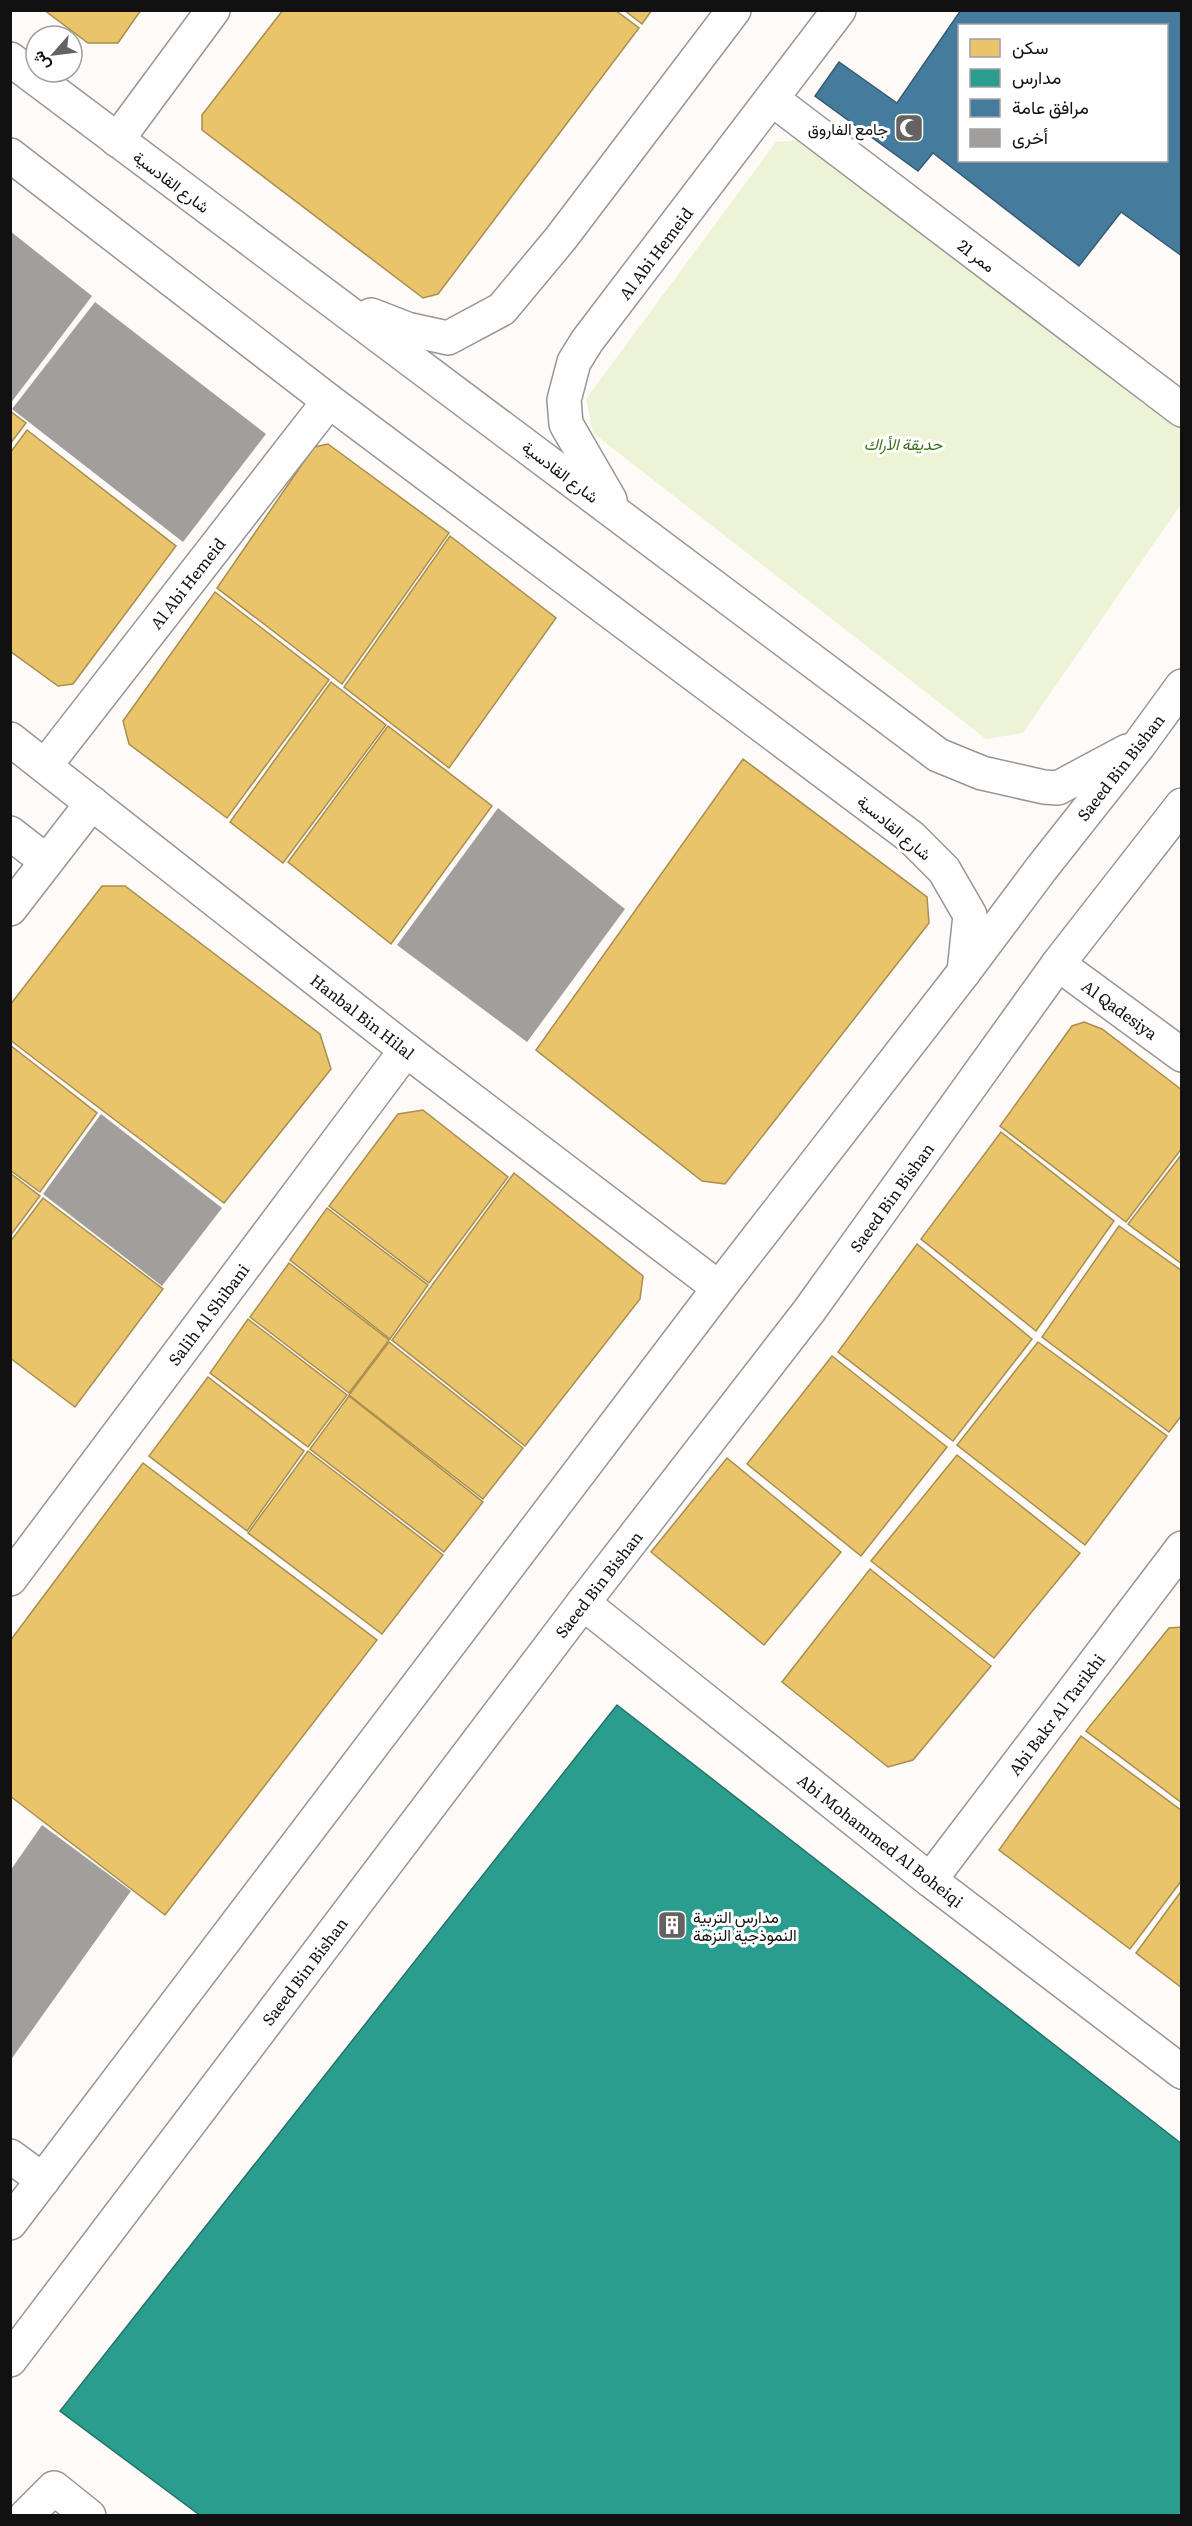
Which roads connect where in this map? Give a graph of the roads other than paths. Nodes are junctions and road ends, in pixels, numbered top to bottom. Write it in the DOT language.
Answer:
graph roads {
  1 [pos="213,10"];
  2 [pos="734,10"];
  3 [pos="839,10"];
  4 [pos="10,59"];
  5 [pos="772,99"];
  6 [pos="117,140"];
  7 [pos="10,155"];
  8 [pos="330,300"];
  9 [pos="329,400"];
  10 [pos="1182,410"];
  11 [pos="619,515"];
  12 [pos="1182,686"];
  13 [pos="10,739"];
  14 [pos="1139,745"];
  15 [pos="45,766"];
  16 [pos="92,803"];
  17 [pos="1182,805"];
  18 [pos="10,833"];
  19 [pos="46,861"];
  20 [pos="10,909"];
  21 [pos="1058,964"];
  22 [pos="963,972"];
  23 [pos="406,1050"];
  24 [pos="1182,1054"];
  25 [pos="719,1288"];
  26 [pos="1179,1556"];
  27 [pos="10,1579"];
  28 [pos="583,1603"];
  29 [pos="930,1880"];
  30 [pos="1182,2072"];
  31 [pos="10,2156"];
  32 [pos="43,2180"];
  33 [pos="10,2223"];
  34 [pos="10,2360"];
  35 [pos="26,2516"];
  36 [pos="89,2516"];
  1 -- 6 [label="street"];
  2 -- 8 [label="street"];
  3 -- 5 [label="street, Al Abi Hemeid"];
  4 -- 6 [label="street, شارع القادسية"];
  5 -- 10 [label="street, ممر 21"];
  5 -- 11 [label="street, Al Abi Hemeid"];
  6 -- 8 [label="street, شارع القادسية"];
  7 -- 9 [label="street, شارع القادسية"];
  8 -- 11 [label="street, شارع القادسية"];
  9 -- 15 [label="street, Al Abi Hemeid"];
  9 -- 22 [label="street, شارع القادسية"];
  11 -- 14 [label="street, شارع القادسية"];
  12 -- 14 [label="street, Saeed Bin Bishan"];
  13 -- 15 [label="street, Hanbal Bin Hilal"];
  14 -- 22 [label="street, Saeed Bin Bishan"];
  15 -- 16 [label="street, Hanbal Bin Hilal"];
  16 -- 19 [label="street"];
  16 -- 23 [label="street, Hanbal Bin Hilal"];
  17 -- 21 [label="street, Saeed Bin Bishan"];
  18 -- 19 [label="street"];
  19 -- 20 [label="street"];
  21 -- 24 [label="street, Al Qadesiya"];
  21 -- 28 [label="street, Saeed Bin Bishan"];
  22 -- 25 [label="street, Saeed Bin Bishan"];
  23 -- 25 [label="street, Hanbal Bin Hilal"];
  23 -- 27 [label="street, Salih Al Shibani"];
  25 -- 32 [label="street, Saeed Bin Bishan"];
  26 -- 29 [label="street, Abi Bakr Al Tarikhi"];
  28 -- 29 [label="street, Abi Mohammed Al Boheiqi"];
  28 -- 34 [label="street, Saeed Bin Bishan"];
  29 -- 30 [label="street, Abi Mohammed Al Boheiqi"];
  31 -- 32 [label="street"];
  32 -- 33 [label="street, Saeed Bin Bishan"];
  35 -- 36 [label="street"];
}
